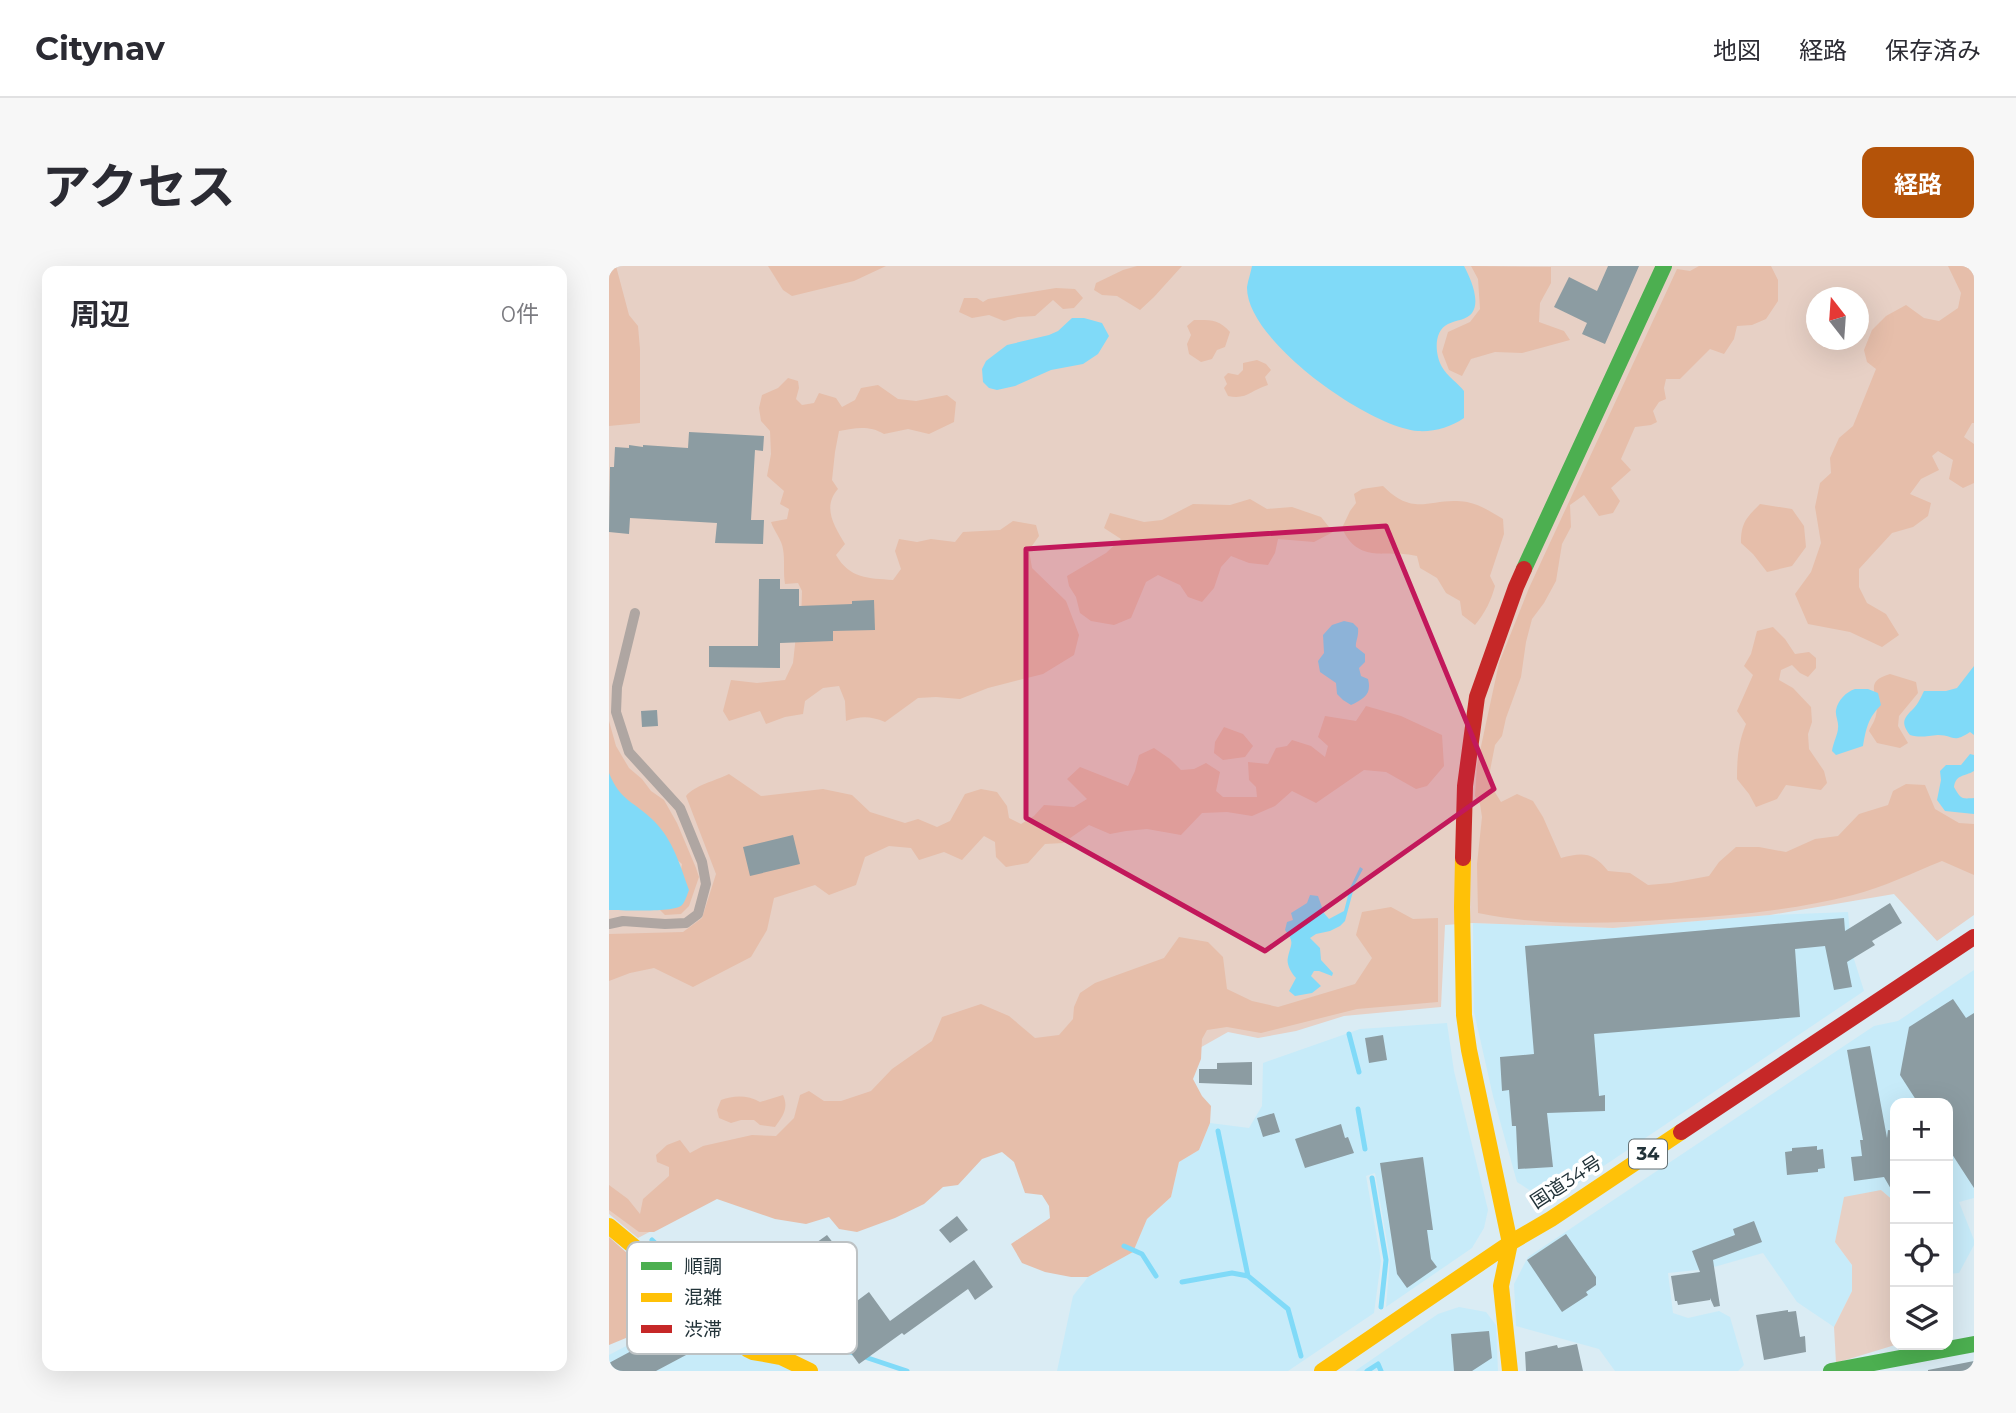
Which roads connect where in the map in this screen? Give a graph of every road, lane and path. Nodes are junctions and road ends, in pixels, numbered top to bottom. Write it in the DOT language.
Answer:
graph roads {
  1 [pos="1664,266"];
  2 [pos="635,613"];
  3 [pos="609,923"];
  4 [pos="1974,937"];
  5 [pos="609,1226"];
  6 [pos="628,1242"];
  7 [pos="1510,1242"];
  8 [pos="1974,1344"];
  9 [pos="764,1354"];
  10 [pos="810,1371"];
  11 [pos="1322,1371"];
  12 [pos="1510,1371"];
  13 [pos="1831,1371"];
  1 -- 7 [label="main road"];
  2 -- 3 [label="lane"];
  4 -- 7 [label="main road, 国道34号 / 34"];
  5 -- 6 [label="main road"];
  7 -- 11 [label="main road, 国道34号 / 34"];
  7 -- 12 [label="main road"];
  8 -- 13 [label="main road"];
  9 -- 10 [label="main road"];
}
